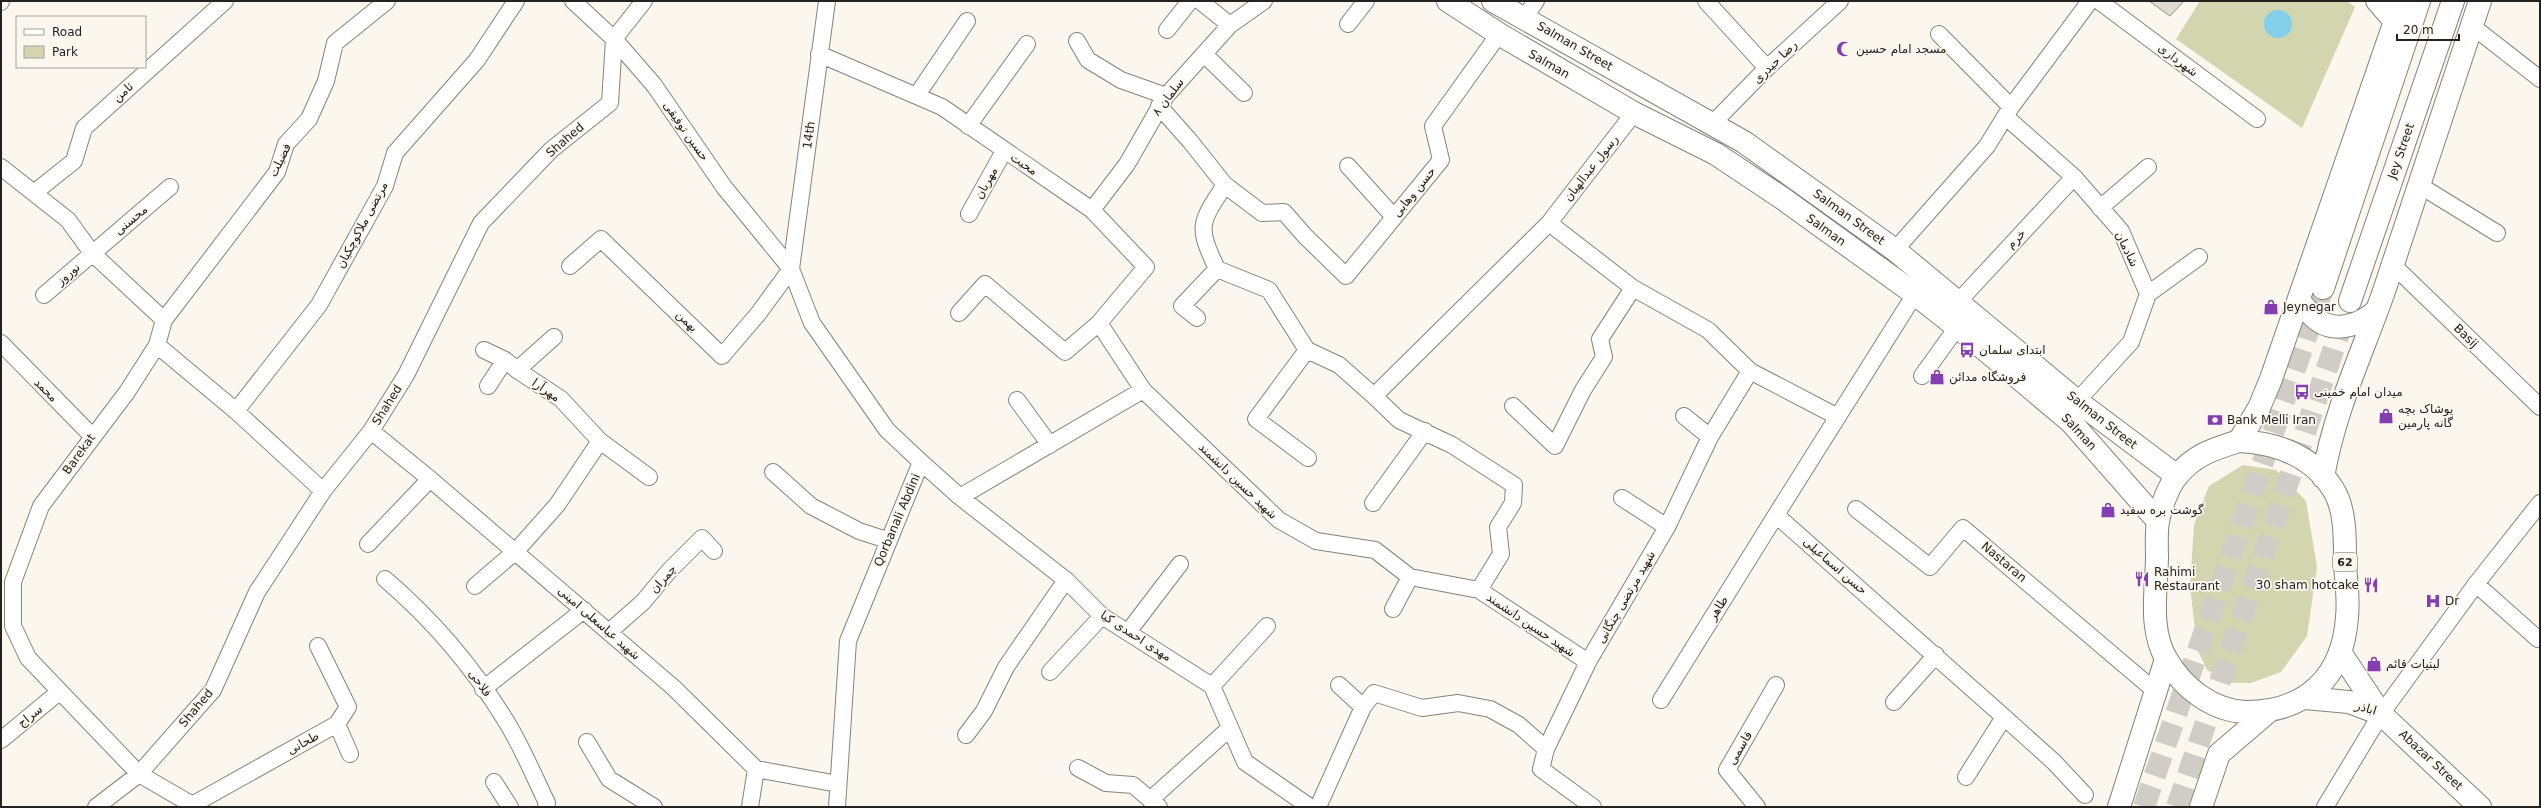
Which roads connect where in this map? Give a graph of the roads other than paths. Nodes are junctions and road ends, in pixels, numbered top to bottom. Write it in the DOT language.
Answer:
graph roads {
  1 [pos="225,1"];
  2 [pos="387,1"];
  3 [pos="516,1"];
  4 [pos="573,1"];
  5 [pos="644,1"];
  6 [pos="827,1"];
  7 [pos="1190,1"];
  8 [pos="1200,1"];
  9 [pos="1264,1"];
  10 [pos="1366,1"];
  11 [pos="1493,1"];
  12 [pos="1706,1"];
  13 [pos="1840,1"];
  14 [pos="2090,1"];
  15 [pos="2099,1"];
  16 [pos="2376,1"];
  17 [pos="2402,1"];
  18 [pos="2419,1"];
  19 [pos="2453,1"];
  20 [pos="2480,1"];
  21 [pos="1450,2"];
  22 [pos="1531,9"];
  23 [pos="967,21"];
  24 [pos="2395,23"];
  25 [pos="1348,24"];
  26 [pos="1230,25"];
  27 [pos="2472,26"];
  28 [pos="1166,30"];
  29 [pos="1499,34"];
  30 [pos="1939,34"];
  31 [pos="614,39"];
  32 [pos="1077,41"];
  33 [pos="1027,44"];
  34 [pos="819,54"];
  35 [pos="1204,54"];
  36 [pos="1767,68"];
  37 [pos="2538,72"];
  38 [pos="1244,93"];
  39 [pos="917,95"];
  40 [pos="1162,101"];
  41 [pos="2009,112"];
  42 [pos="1634,113"];
  43 [pos="2257,119"];
  44 [pos="1712,124"];
  45 [pos="968,126"];
  46 [pos="1004,151"];
  47 [pos="1,166"];
  48 [pos="1348,166"];
  49 [pos="2148,167"];
  50 [pos="2074,177"];
  51 [pos="1225,185"];
  52 [pos="2419,185"];
  53 [pos="170,187"];
  54 [pos="35,192"];
  55 [pos="2100,208"];
  56 [pos="1092,210"];
  57 [pos="969,214"];
  58 [pos="1394,217"];
  59 [pos="1549,223"];
  60 [pos="2497,233"];
  61 [pos="1895,250"];
  62 [pos="92,254"];
  63 [pos="2199,256"];
  64 [pos="2393,265"];
  65 [pos="570,266"];
  66 [pos="791,269"];
  67 [pos="1217,269"];
  68 [pos="1633,288"];
  69 [pos="2323,288"];
  70 [pos="1915,294"];
  71 [pos="2148,294"];
  72 [pos="44,295"];
  73 [pos="2350,300"];
  74 [pos="2299,301"];
  75 [pos="1958,302"];
  76 [pos="2376,311"];
  77 [pos="959,312"];
  78 [pos="1197,318"];
  79 [pos="164,320"];
  80 [pos="1099,323"];
  81 [pos="1958,326"];
  82 [pos="554,337"];
  83 [pos="157,345"];
  84 [pos="3,349"];
  85 [pos="484,350"];
  86 [pos="1307,350"];
  87 [pos="511,365"];
  88 [pos="1750,371"];
  89 [pos="1922,376"];
  90 [pos="488,386"];
  91 [pos="1143,390"];
  92 [pos="1374,396"];
  93 [pos="1017,400"];
  94 [pos="2077,401"];
  95 [pos="1513,406"];
  96 [pos="2540,407"];
  97 [pos="236,412"];
  98 [pos="1684,416"];
  99 [pos="1836,416"];
  100 [pos="371,431"];
  101 [pos="1425,431"];
  102 [pos="92,436"];
  103 [pos="1710,437"];
  104 [pos="600,441"];
  105 [pos="2239,441"];
  106 [pos="1050,445"];
  107 [pos="1308,458"];
  108 [pos="921,462"];
  109 [pos="773,472"];
  110 [pos="2177,476"];
  111 [pos="649,477"];
  112 [pos="2323,477"];
  113 [pos="430,478"];
  114 [pos="323,491"];
  115 [pos="960,497"];
  116 [pos="1622,498"];
  117 [pos="1373,503"];
  118 [pos="2540,503"];
  119 [pos="1856,508"];
  120 [pos="1776,515"];
  121 [pos="2158,521"];
  122 [pos="1667,527"];
  123 [pos="887,540"];
  124 [pos="368,544"];
  125 [pos="516,551"];
  126 [pos="714,551"];
  127 [pos="1180,564"];
  128 [pos="1410,577"];
  129 [pos="385,579"];
  130 [pos="1066,580"];
  131 [pos="2476,584"];
  132 [pos="475,586"];
  133 [pos="1480,590"];
  134 [pos="1393,609"];
  135 [pos="584,610"];
  136 [pos="1102,616"];
  137 [pos="1267,626"];
  138 [pos="7,627"];
  139 [pos="609,632"];
  140 [pos="1128,632"];
  141 [pos="2538,639"];
  142 [pos="318,646"];
  143 [pos="2340,652"];
  144 [pos="1936,655"];
  145 [pos="2166,659"];
  146 [pos="1588,662"];
  147 [pos="1050,672"];
  148 [pos="1339,685"];
  149 [pos="1776,685"];
  150 [pos="1212,686"];
  151 [pos="483,689"];
  152 [pos="2154,690"];
  153 [pos="59,692"];
  154 [pos="2305,698"];
  155 [pos="1661,700"];
  156 [pos="1894,702"];
  157 [pos="1363,707"];
  158 [pos="2268,712"];
  159 [pos="2382,714"];
  160 [pos="2004,717"];
  161 [pos="337,724"];
  162 [pos="1230,728"];
  163 [pos="966,735"];
  164 [pos="1,740"];
  165 [pos="587,742"];
  166 [pos="1546,749"];
  167 [pos="350,754"];
  168 [pos="1078,768"];
  169 [pos="756,769"];
  170 [pos="139,774"];
  171 [pos="1966,777"];
  172 [pos="494,782"];
  173 [pos="838,784"];
  174 [pos="2085,795"];
  175 [pos="1155,803"];
  176 [pos="194,806"];
  177 [pos="549,806"];
  178 [pos="96,807"];
  179 [pos="510,807"];
  180 [pos="654,807"];
  181 [pos="750,807"];
  182 [pos="836,807"];
  183 [pos="1310,807"];
  184 [pos="1318,807"];
  185 [pos="1593,807"];
  186 [pos="1758,807"];
  187 [pos="2119,807"];
  188 [pos="2201,807"];
  189 [pos="2325,807"];
  190 [pos="2480,807"];
  1 -- 54 [label="street, ثامن"];
  2 -- 79 [label="street, فضیلت"];
  3 -- 97 [label="street, مرتضی ملاکوچکیان"];
  4 -- 31 [label="street, حسین توفیقی"];
  5 -- 31 [label="street"];
  6 -- 34 [label="street, 14th"];
  7 -- 28 [label="street"];
  8 -- 26 [label="street"];
  9 -- 26 [label="street, سلمان ۸"];
  10 -- 25 [label="street"];
  11 -- 22 [label="main road, Salman Street"];
  12 -- 36 [label="street"];
  13 -- 36 [label="street, رضا حیدری"];
  14 -- 41 [label="street"];
  15 -- 43 [label="street, شهرداری"];
  16 -- 24 [label="street"];
  17 -- 24 [label="main road"];
  18 -- 69 [label="main road"];
  19 -- 73 [label="main road, Jey Street"];
  20 -- 27 [label="main road"];
  21 -- 29 [label="main road, Salman"];
  22 -- 44 [label="main road, Salman Street"];
  23 -- 39 [label="street"];
  24 -- 74 [label="main road"];
  26 -- 35 [label="street, سلمان ۸"];
  27 -- 37 [label="street"];
  27 -- 52 [label="main road"];
  29 -- 42 [label="main road, Salman"];
  29 -- 58 [label="street, حسن وهابی"];
  30 -- 41 [label="street, شادمان"];
  31 -- 66 [label="street, حسین توفیقی"];
  31 -- 100 [label="street, Shahed"];
  32 -- 40 [label="street"];
  33 -- 45 [label="street"];
  34 -- 39 [label="street, محبت"];
  34 -- 66 [label="street, 14th"];
  35 -- 38 [label="street"];
  35 -- 40 [label="street, سلمان ۸"];
  36 -- 44 [label="street, رضا حیدری"];
  39 -- 45 [label="street, محبت"];
  40 -- 51 [label="street"];
  40 -- 56 [label="street, سلمان ۸"];
  41 -- 50 [label="street, شادمان"];
  41 -- 61 [label="street"];
  42 -- 59 [label="street, رسول عبدالهیان"];
  42 -- 70 [label="main road, Salman"];
  44 -- 61 [label="main road, Salman Street"];
  45 -- 46 [label="street, محبت"];
  46 -- 56 [label="street, محبت"];
  46 -- 57 [label="street, مهربان"];
  47 -- 54 [label="street"];
  48 -- 58 [label="street"];
  49 -- 55 [label="street"];
  50 -- 55 [label="street, شادمان"];
  50 -- 75 [label="street, خرم"];
  51 -- 58 [label="street, حسن وهابی"];
  51 -- 67 [label="street"];
  52 -- 60 [label="street"];
  52 -- 64 [label="main road"];
  53 -- 62 [label="street, محسنی"];
  54 -- 62 [label="street"];
  55 -- 71 [label="street, شادمان"];
  56 -- 80 [label="street, محبت"];
  59 -- 68 [label="street"];
  59 -- 92 [label="street, رسول عبدالهیان"];
  61 -- 75 [label="main road, Salman Street"];
  62 -- 72 [label="street, نوروز"];
  62 -- 79 [label="street"];
  63 -- 71 [label="street"];
  64 -- 76 [label="main road"];
  64 -- 96 [label="street, Basij"];
  65 -- 66 [label="street, بهمن"];
  66 -- 108 [label="street, Qorbanali Abdini"];
  67 -- 78 [label="street"];
  67 -- 86 [label="street"];
  68 -- 88 [label="street"];
  68 -- 95 [label="street"];
  70 -- 81 [label="main road, Salman"];
  70 -- 99 [label="street"];
  71 -- 94 [label="street"];
  74 -- 76 [label="main road"];
  74 -- 105 [label="main road"];
  75 -- 94 [label="main road, Salman Street"];
  76 -- 112 [label="main road"];
  77 -- 80 [label="street"];
  79 -- 83 [label="street, Barekat"];
  80 -- 91 [label="street, شهید حسین دانشمند"];
  81 -- 89 [label="street"];
  81 -- 121 [label="main road, Salman"];
  82 -- 87 [label="street"];
  83 -- 97 [label="street"];
  83 -- 102 [label="street, Barekat"];
  84 -- 102 [label="street, محمد"];
  85 -- 87 [label="street, مهرآرا"];
  86 -- 92 [label="street"];
  86 -- 107 [label="street"];
  87 -- 90 [label="street"];
  87 -- 104 [label="street, مهرآرا"];
  88 -- 99 [label="street"];
  88 -- 103 [label="street, شهید مرتضی چنگانی"];
  91 -- 106 [label="street"];
  91 -- 128 [label="street, شهید حسین دانشمند"];
  92 -- 101 [label="street"];
  93 -- 106 [label="street"];
  94 -- 110 [label="main road, Salman Street"];
  97 -- 114 [label="street"];
  98 -- 103 [label="street"];
  99 -- 120 [label="street"];
  100 -- 113 [label="street, شهید عباسعلی امینی"];
  100 -- 114 [label="street, Shahed"];
  101 -- 117 [label="street"];
  101 -- 133 [label="street"];
  102 -- 138 [label="street, Barekat"];
  103 -- 122 [label="street, شهید مرتضی چنگانی"];
  104 -- 111 [label="street, مهرآرا"];
  104 -- 125 [label="street"];
  105 -- 110 [label="main road, 62"];
  105 -- 112 [label="main road, 62"];
  106 -- 115 [label="street"];
  108 -- 115 [label="street, مهدی احمدی کیا"];
  108 -- 123 [label="street, Qorbanali Abdini"];
  109 -- 123 [label="street"];
  110 -- 121 [label="main road, 62"];
  112 -- 143 [label="main road, 62"];
  113 -- 124 [label="street"];
  113 -- 125 [label="street, شهید عباسعلی امینی"];
  114 -- 170 [label="street, Shahed"];
  115 -- 130 [label="street, مهدی احمدی کیا"];
  116 -- 122 [label="street"];
  118 -- 131 [label="street"];
  119 -- 152 [label="street, Nastaran"];
  120 -- 144 [label="street, حسن اسماعیلی"];
  120 -- 155 [label="street, طاهر"];
  121 -- 145 [label="main road, 62"];
  122 -- 146 [label="street, شهید مرتضی چنگانی"];
  123 -- 173 [label="street, Qorbanali Abdini"];
  125 -- 132 [label="street"];
  125 -- 135 [label="street, شهید عباسعلی امینی"];
  126 -- 139 [label="street, چمران"];
  127 -- 140 [label="street"];
  128 -- 133 [label="street, شهید حسین دانشمند"];
  128 -- 134 [label="street"];
  129 -- 151 [label="street, فلاحی"];
  130 -- 136 [label="street, مهدی احمدی کیا"];
  130 -- 163 [label="street"];
  131 -- 141 [label="street"];
  131 -- 159 [label="street"];
  133 -- 146 [label="street, شهید حسین دانشمند"];
  135 -- 139 [label="street, شهید عباسعلی امینی"];
  135 -- 151 [label="street"];
  136 -- 140 [label="street, مهدی احمدی کیا"];
  136 -- 147 [label="street"];
  137 -- 150 [label="street"];
  138 -- 153 [label="street, Barekat"];
  139 -- 169 [label="street, شهید عباسعلی امینی"];
  140 -- 150 [label="street, مهدی احمدی کیا"];
  142 -- 161 [label="street, طحانی"];
  143 -- 154 [label="main road, 62"];
  143 -- 159 [label="main road, اباذر"];
  144 -- 156 [label="street"];
  144 -- 160 [label="street, حسن اسماعیلی"];
  145 -- 152 [label="main road"];
  145 -- 158 [label="main road, 62"];
  146 -- 166 [label="street, شهید مرتضی چنگانی"];
  148 -- 157 [label="street"];
  149 -- 186 [label="street, قاسمی"];
  150 -- 162 [label="street"];
  151 -- 177 [label="street, فلاحی"];
  152 -- 187 [label="main road"];
  153 -- 164 [label="street, سراج"];
  153 -- 170 [label="street, Barekat"];
  154 -- 158 [label="main road, 62"];
  154 -- 159 [label="main road, اباذر"];
  157 -- 166 [label="street"];
  157 -- 184 [label="street"];
  158 -- 188 [label="main road"];
  159 -- 189 [label="street"];
  159 -- 190 [label="main road, Abazar Street"];
  160 -- 171 [label="street"];
  160 -- 174 [label="street, حسن اسماعیلی"];
  161 -- 167 [label="street"];
  161 -- 176 [label="street, طحانی"];
  162 -- 175 [label="street"];
  162 -- 183 [label="street"];
  165 -- 180 [label="street"];
  166 -- 185 [label="street, شهید مرتضی چنگانی"];
  168 -- 175 [label="street"];
  169 -- 173 [label="street"];
  169 -- 181 [label="street"];
  170 -- 176 [label="street, Barekat"];
  170 -- 178 [label="street, Shahed"];
  172 -- 179 [label="street"];
  173 -- 182 [label="street, Qorbanali Abdini"];
}
